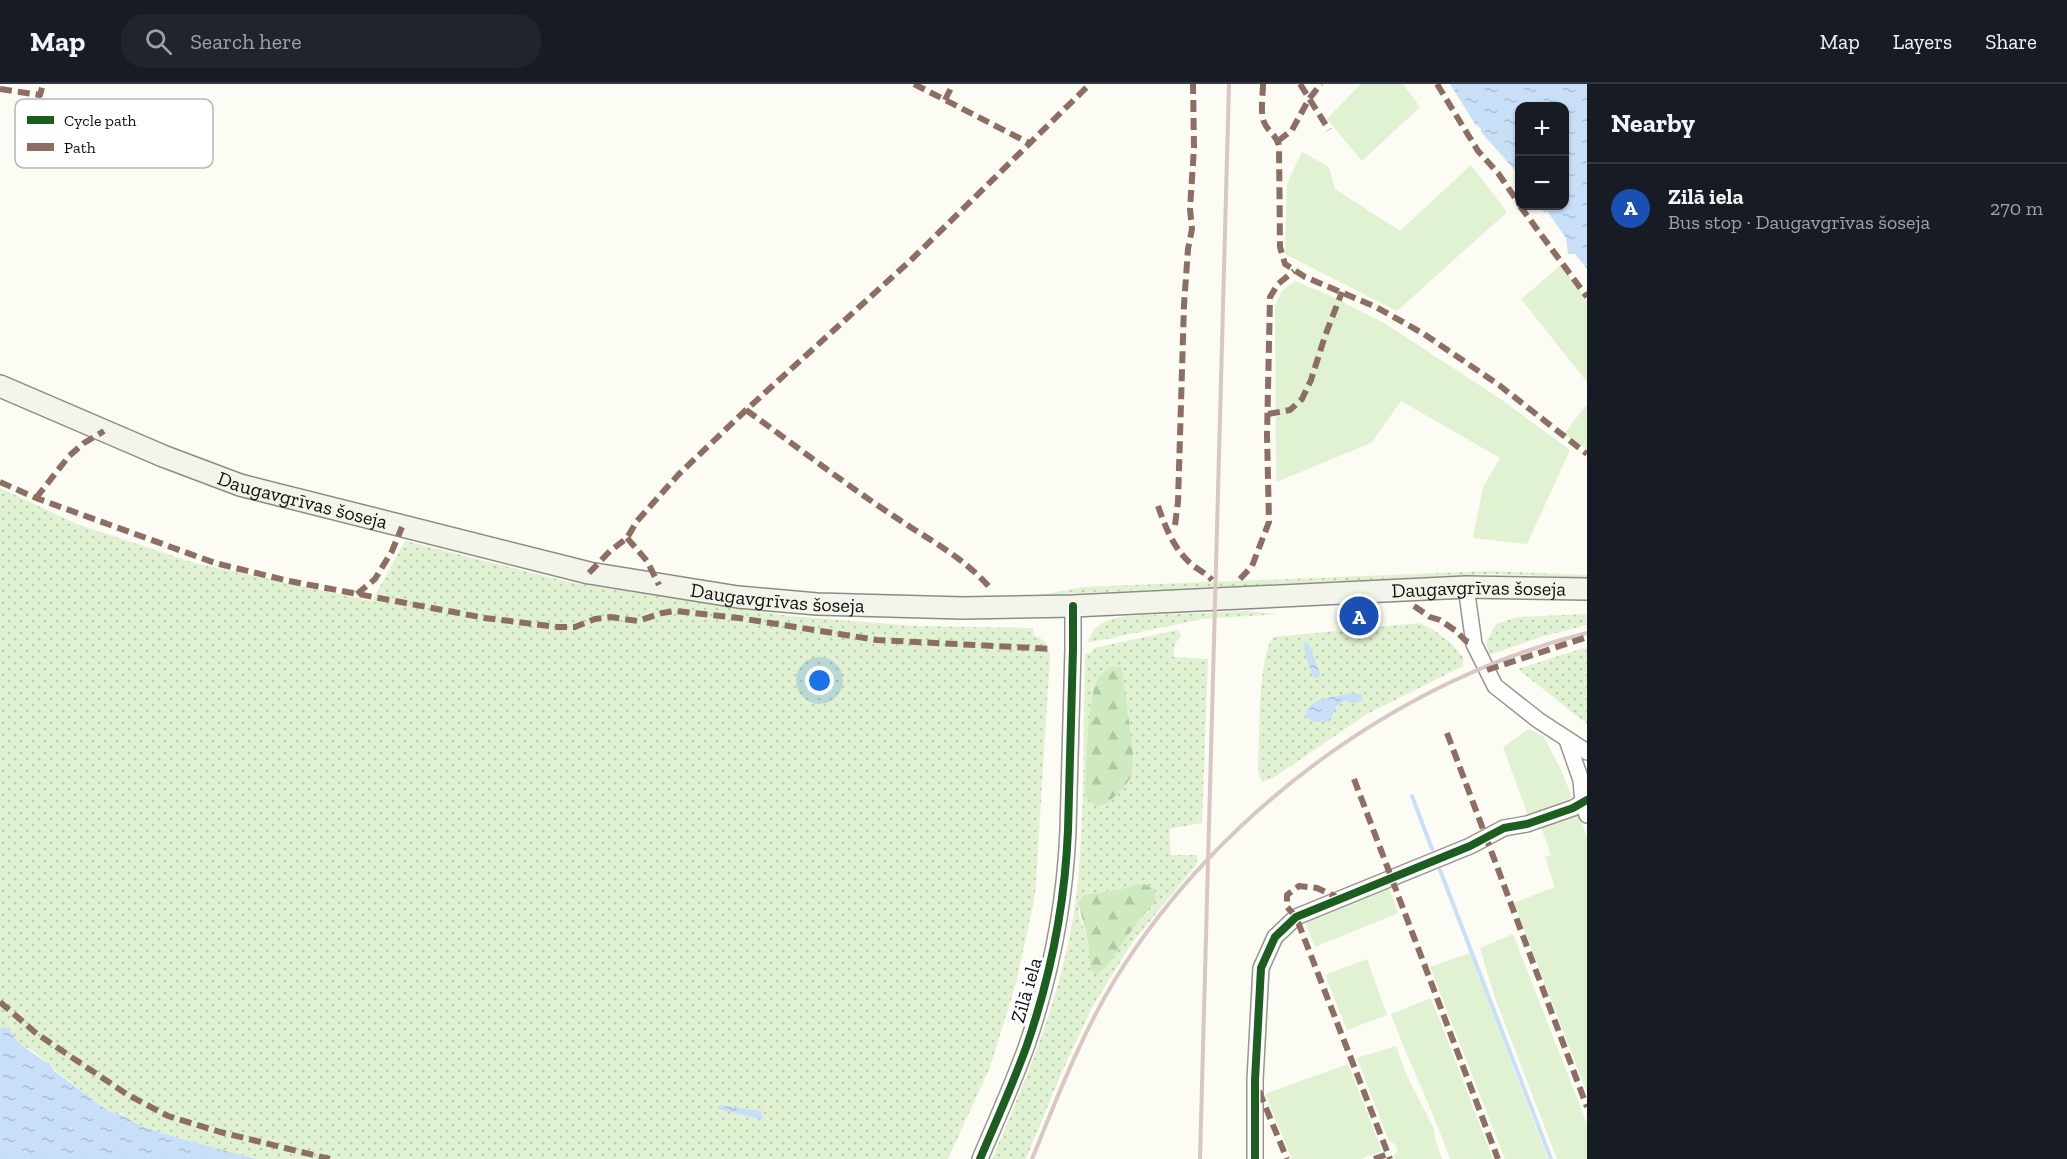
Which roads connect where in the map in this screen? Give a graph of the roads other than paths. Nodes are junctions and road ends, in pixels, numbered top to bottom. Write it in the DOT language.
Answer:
graph roads {
  1 [pos="0,387"];
  2 [pos="1466,588"];
  3 [pos="1587,589"];
  4 [pos="1073,606"];
  5 [pos="1567,740"];
  6 [pos="1587,752"];
  7 [pos="1586,806"];
  8 [pos="980,1159"];
  9 [pos="1255,1159"];
  1 -- 4 [label="main road, Daugavgrīvas šoseja"];
  2 -- 3 [label="main road, Daugavgrīvas šoseja"];
  2 -- 4 [label="main road, Daugavgrīvas šoseja"];
  2 -- 5 [label="street"];
  4 -- 8 [label="street, Zilā iela"];
  5 -- 6 [label="street"];
  5 -- 7 [label="street"];
  7 -- 9 [label="street"];
}
